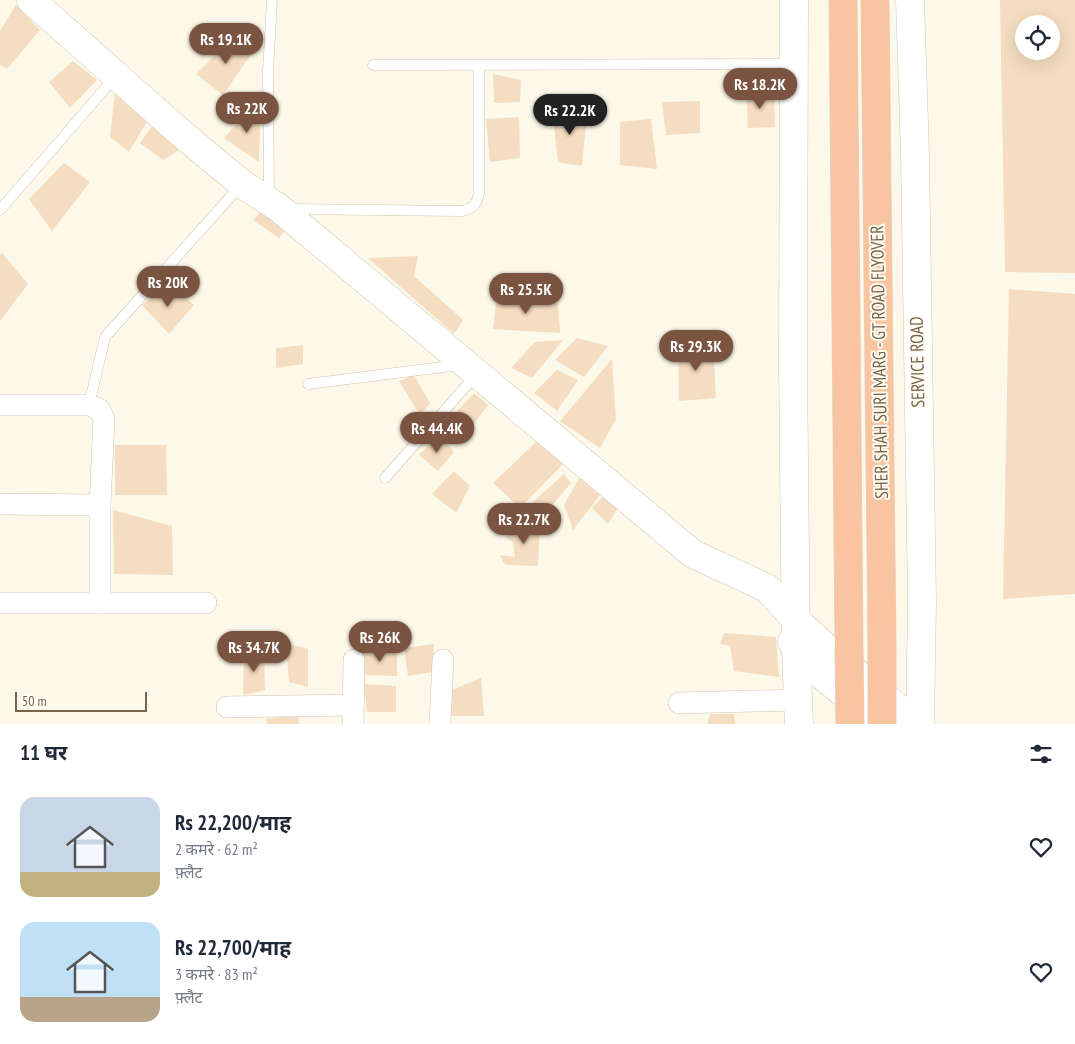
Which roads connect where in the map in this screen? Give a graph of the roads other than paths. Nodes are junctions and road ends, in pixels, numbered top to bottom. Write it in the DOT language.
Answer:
graph roads {
  1 [pos="272,0"];
  2 [pos="794,0"];
  3 [pos="843,0"];
  4 [pos="875,0"];
  5 [pos="910,0"];
  6 [pos="36,1"];
  7 [pos="793,64"];
  8 [pos="373,65"];
  9 [pos="478,66"];
  10 [pos="117,75"];
  11 [pos="242,184"];
  12 [pos="274,205"];
  13 [pos="0,210"];
  14 [pos="471,369"];
  15 [pos="308,384"];
  16 [pos="0,405"];
  17 [pos="89,405"];
  18 [pos="385,478"];
  19 [pos="0,504"];
  20 [pos="100,506"];
  21 [pos="767,588"];
  22 [pos="0,603"];
  23 [pos="100,603"];
  24 [pos="206,603"];
  25 [pos="796,620"];
  26 [pos="796,650"];
  27 [pos="354,660"];
  28 [pos="443,660"];
  29 [pos="679,703"];
  30 [pos="227,707"];
  31 [pos="799,712"];
  32 [pos="353,714"];
  33 [pos="440,724"];
  34 [pos="850,724"];
  35 [pos="884,724"];
  36 [pos="916,724"];
  37 [pos="920,724"];
  1 -- 12 [label="lane"];
  2 -- 7 [label="street"];
  3 -- 34 [label="highway, SHER SHAH SURI MARG - GT ROAD FLYOVER, bridge"];
  4 -- 35 [label="highway, SHER SHAH SURI MARG - GT ROAD FLYOVER, bridge"];
  5 -- 37 [label="street, SERVICE ROAD"];
  6 -- 10 [label="street"];
  7 -- 9 [label="lane"];
  7 -- 25 [label="street"];
  8 -- 9 [label="lane"];
  9 -- 12 [label="lane"];
  10 -- 11 [label="street"];
  10 -- 13 [label="lane"];
  11 -- 12 [label="street"];
  11 -- 17 [label="lane"];
  12 -- 14 [label="street"];
  14 -- 15 [label="lane"];
  14 -- 18 [label="lane"];
  14 -- 21 [label="street"];
  16 -- 17 [label="street"];
  17 -- 20 [label="street"];
  19 -- 20 [label="street"];
  20 -- 23 [label="street"];
  21 -- 25 [label="street"];
  21 -- 26 [label="street"];
  22 -- 23 [label="street"];
  23 -- 24 [label="street"];
  25 -- 26 [label="street"];
  25 -- 36 [label="street"];
  26 -- 31 [label="street"];
  26 -- 35 [label="street"];
  27 -- 32 [label="street"];
  28 -- 33 [label="street"];
  29 -- 31 [label="street"];
  30 -- 32 [label="street"];
}
